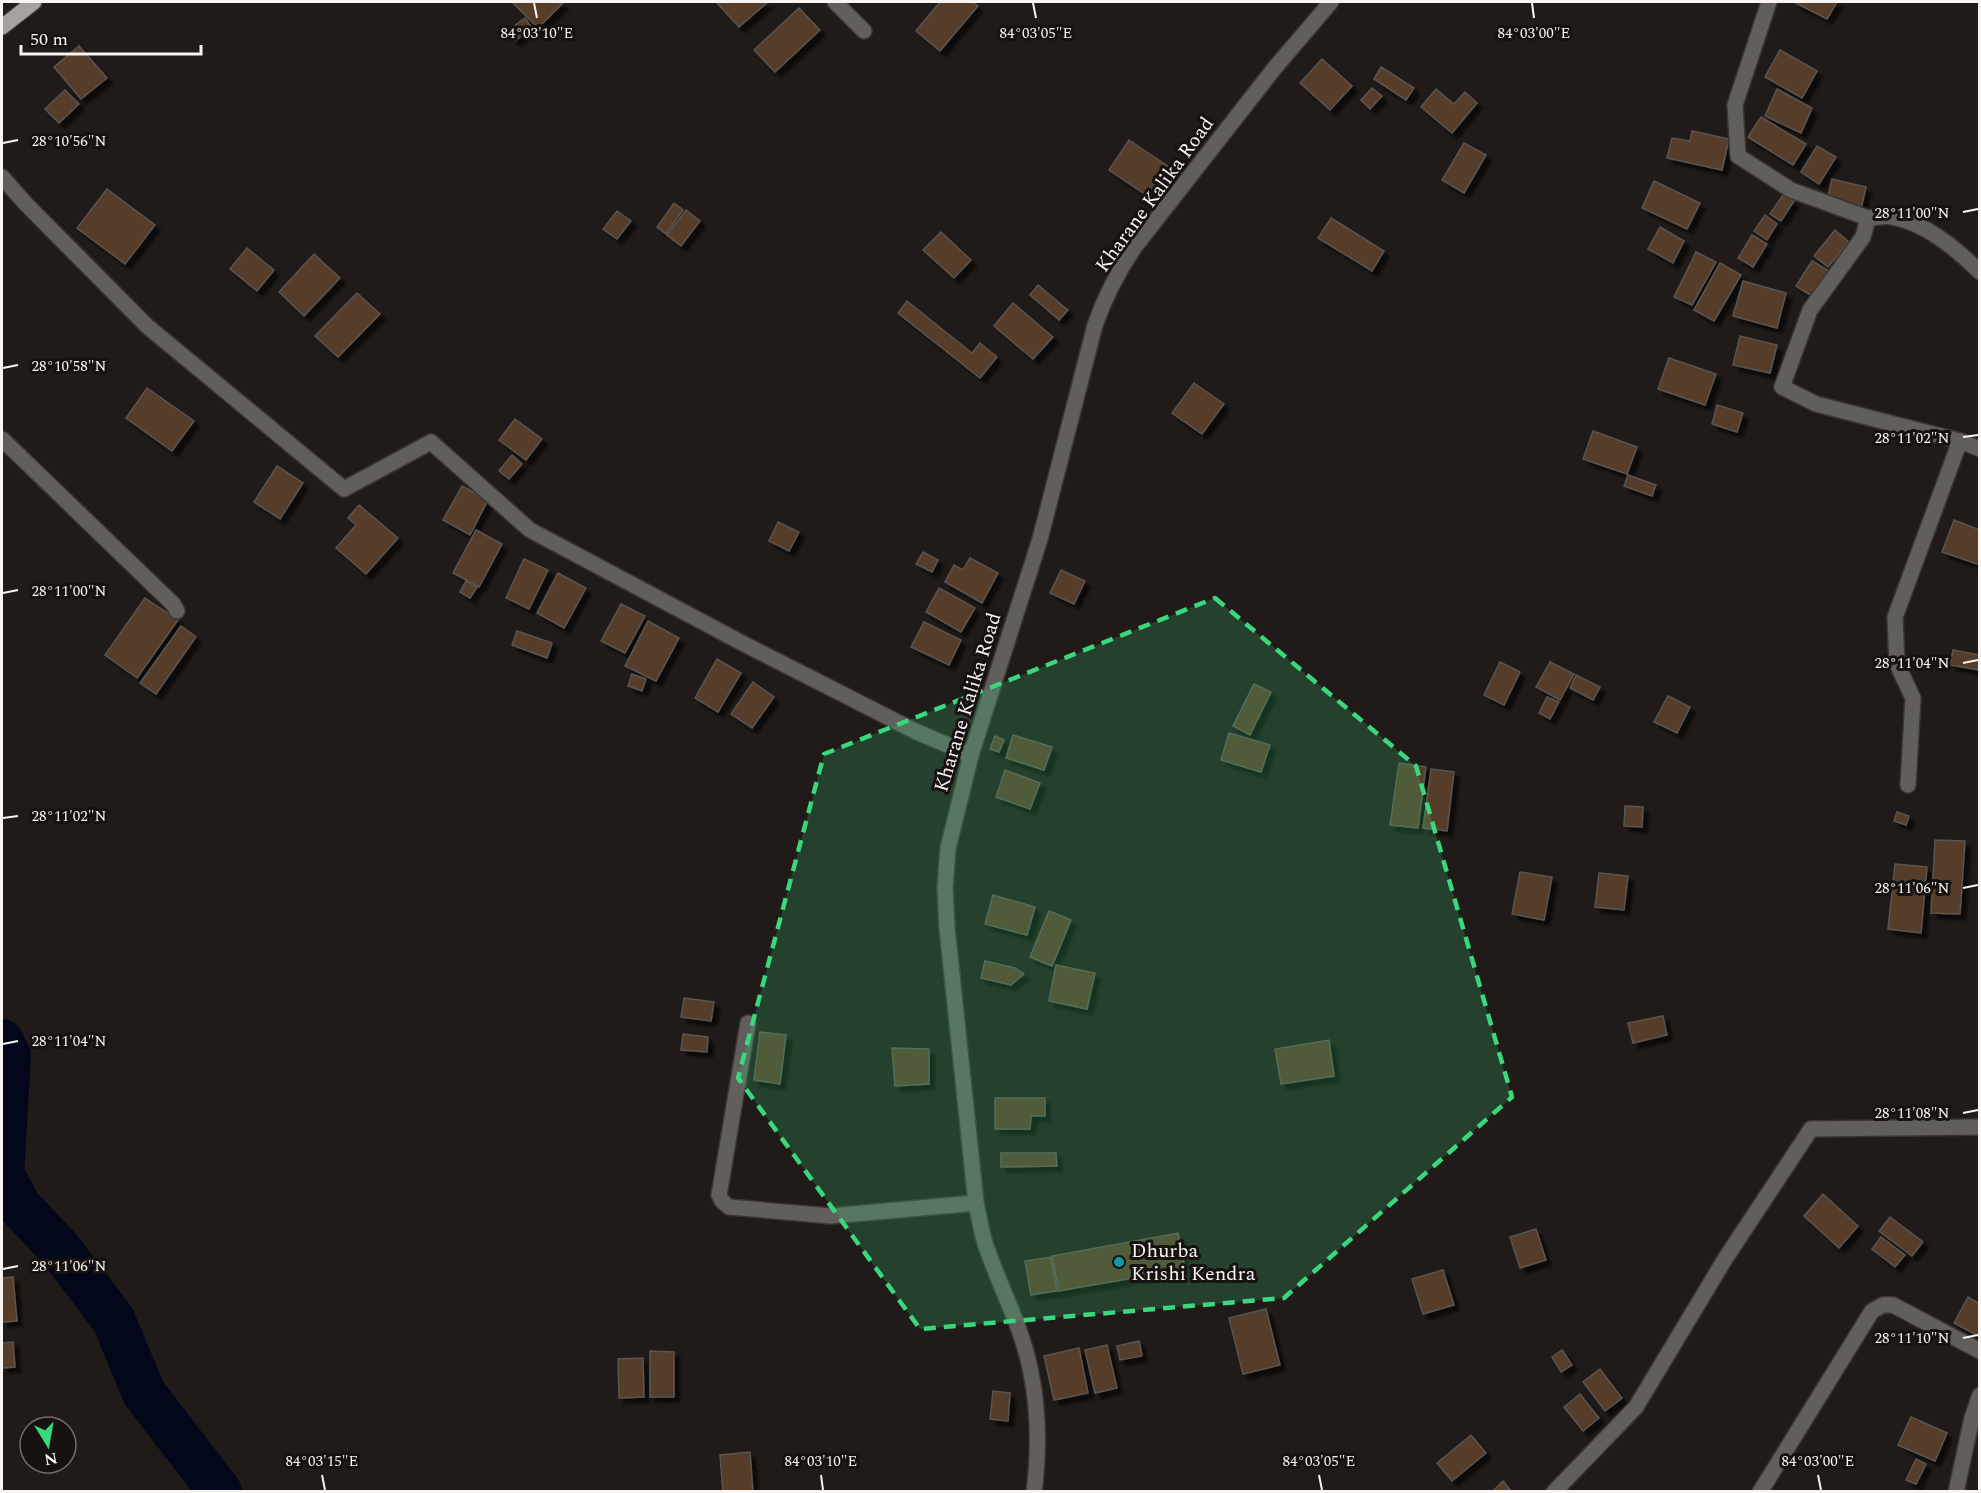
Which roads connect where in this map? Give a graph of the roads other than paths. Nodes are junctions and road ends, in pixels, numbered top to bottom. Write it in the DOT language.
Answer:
graph roads {
  1 [pos="34,2"];
  2 [pos="835,2"];
  3 [pos="1331,2"];
  4 [pos="1768,2"];
  5 [pos="2,27"];
  6 [pos="864,31"];
  7 [pos="2,177"];
  8 [pos="1868,218"];
  9 [pos="1980,272"];
  10 [pos="2,439"];
  11 [pos="1960,441"];
  12 [pos="1980,449"];
  13 [pos="177,611"];
  14 [pos="970,755"];
  15 [pos="1908,785"];
  16 [pos="748,1023"];
  17 [pos="1980,1127"];
  18 [pos="976,1203"];
  19 [pos="1980,1351"];
  20 [pos="1980,1395"];
  21 [pos="1034,1491"];
  22 [pos="1554,1491"];
  23 [pos="1760,1491"];
  24 [pos="1956,1491"];
  1 -- 5 [label="main road"];
  2 -- 6 [label="street"];
  3 -- 14 [label="street, Kharane Kalika Road"];
  4 -- 8 [label="street"];
  7 -- 14 [label="street"];
  8 -- 9 [label="street"];
  8 -- 11 [label="street"];
  10 -- 13 [label="street"];
  11 -- 12 [label="street"];
  11 -- 15 [label="street"];
  14 -- 18 [label="street, Kharane Kalika Road"];
  16 -- 18 [label="street"];
  17 -- 22 [label="street"];
  18 -- 21 [label="street, Kharane Kalika Road"];
  19 -- 23 [label="street"];
  20 -- 24 [label="street"];
}
